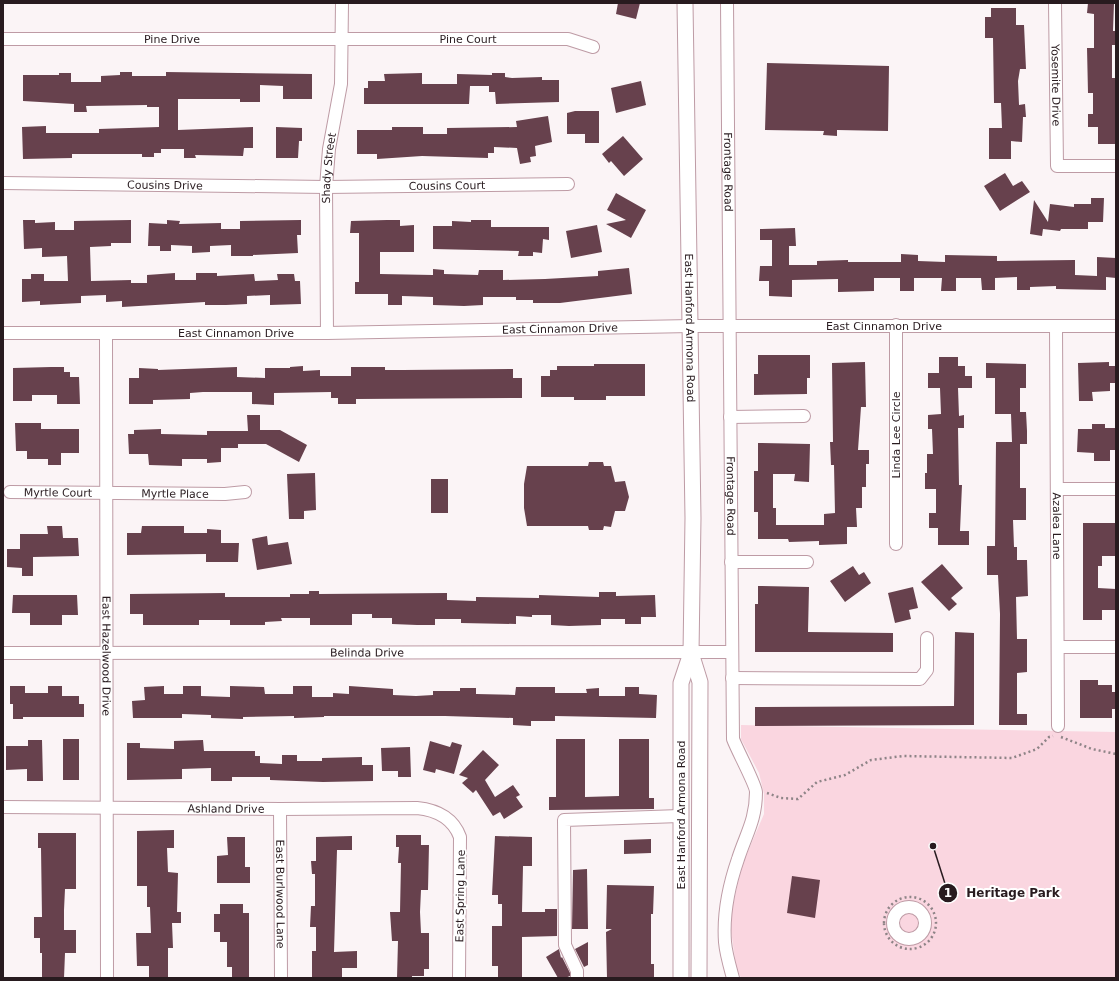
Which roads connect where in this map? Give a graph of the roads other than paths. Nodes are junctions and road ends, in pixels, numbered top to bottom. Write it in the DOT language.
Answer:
graph roads {
  1 [pos="342,3"];
  2 [pos="685,3"];
  3 [pos="727,3"];
  4 [pos="1055,3"];
  5 [pos="3,39"];
  6 [pos="342,40"];
  7 [pos="593,47"];
  8 [pos="1116,166"];
  9 [pos="3,183"];
  10 [pos="568,184"];
  11 [pos="326,187"];
  12 [pos="896,325"];
  13 [pos="690,326"];
  14 [pos="729,326"];
  15 [pos="1056,326"];
  16 [pos="1116,326"];
  17 [pos="3,333"];
  18 [pos="106,333"];
  19 [pos="326,334"];
  20 [pos="804,416"];
  21 [pos="730,417"];
  22 [pos="1057,489"];
  23 [pos="1116,489"];
  24 [pos="10,492"];
  25 [pos="105,492"];
  26 [pos="246,492"];
  27 [pos="896,544"];
  28 [pos="731,562"];
  29 [pos="807,562"];
  30 [pos="927,638"];
  31 [pos="1058,647"];
  32 [pos="1116,647"];
  33 [pos="105,652"];
  34 [pos="732,652"];
  35 [pos="3,653"];
  36 [pos="691,653"];
  37 [pos="732,678"];
  38 [pos="1058,726"];
  39 [pos="3,807"];
  40 [pos="107,807"];
  41 [pos="280,809"];
  42 [pos="680,816"];
  43 [pos="447,818"];
  44 [pos="107,978"];
  45 [pos="281,978"];
  46 [pos="459,978"];
  47 [pos="577,978"];
  48 [pos="681,978"];
  49 [pos="699,978"];
  50 [pos="733,978"];
  1 -- 6 [label="street, Shady Street"];
  2 -- 13 [label="main road, East Hanford Armona Road"];
  3 -- 14 [label="street, Frontage Road"];
  4 -- 8 [label="street, Yosemite Drive"];
  5 -- 6 [label="street, Pine Drive"];
  6 -- 7 [label="street, Pine Court"];
  6 -- 11 [label="street, Shady Street"];
  9 -- 11 [label="street, Cousins Drive"];
  10 -- 11 [label="street, Cousins Court"];
  11 -- 19 [label="street, Shady Street"];
  12 -- 14 [label="street, East Cinnamon Drive"];
  12 -- 15 [label="street, East Cinnamon Drive"];
  12 -- 27 [label="street, Linda Lee Circle"];
  13 -- 14 [label="street, East Cinnamon Drive"];
  13 -- 19 [label="street, East Cinnamon Drive"];
  13 -- 36 [label="main road, East Hanford Armona Road"];
  14 -- 21 [label="street, Frontage Road"];
  15 -- 16 [label="street, East Cinnamon Drive"];
  15 -- 22 [label="street, Azalea Lane"];
  17 -- 18 [label="street, East Cinnamon Drive"];
  18 -- 19 [label="street, East Cinnamon Drive"];
  18 -- 25 [label="street, East Hazelwood Drive"];
  20 -- 21 [label="street"];
  21 -- 28 [label="street, Frontage Road"];
  22 -- 23 [label="street"];
  22 -- 31 [label="street, Azalea Lane"];
  24 -- 25 [label="street, Myrtle Court"];
  25 -- 26 [label="street, Myrtle Place"];
  25 -- 33 [label="street, East Hazelwood Drive"];
  28 -- 29 [label="street"];
  28 -- 34 [label="street, Frontage Road"];
  30 -- 37 [label="street"];
  31 -- 32 [label="street"];
  31 -- 38 [label="street, Azalea Lane"];
  33 -- 35 [label="street, Belinda Drive"];
  33 -- 36 [label="street, Belinda Drive"];
  33 -- 40 [label="street, East Hazelwood Drive"];
  34 -- 36 [label="street, Belinda Drive"];
  34 -- 37 [label="street, Frontage Road"];
  36 -- 42 [label="main road, East Hanford Armona Road"];
  36 -- 49 [label="main road, East Hanford Armona Road"];
  37 -- 50 [label="street, Frontage Road"];
  39 -- 40 [label="street, Ashland Drive"];
  40 -- 41 [label="street, Ashland Drive"];
  40 -- 44 [label="street, East Hazelwood Drive"];
  41 -- 43 [label="street, Ashland Drive"];
  41 -- 45 [label="street, East Burlwood Lane"];
  42 -- 47 [label="street"];
  42 -- 48 [label="main road, East Hanford Armona Road"];
  43 -- 46 [label="street, East Spring Lane"];
}
